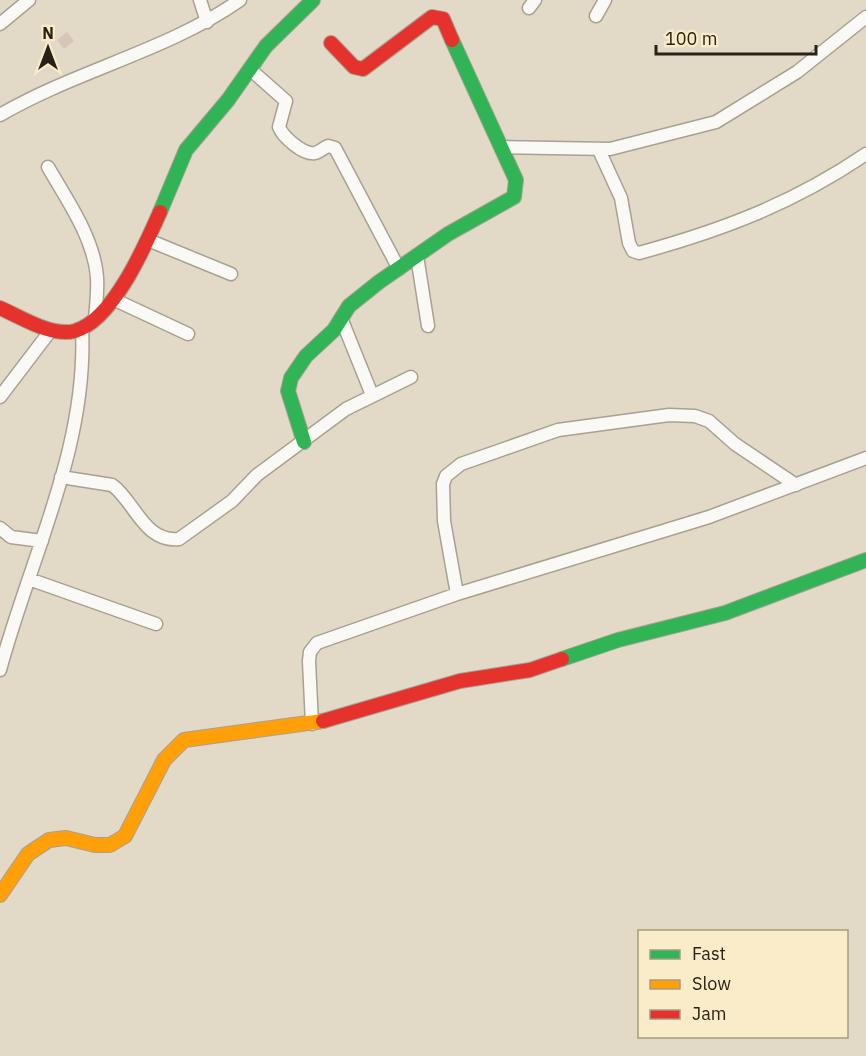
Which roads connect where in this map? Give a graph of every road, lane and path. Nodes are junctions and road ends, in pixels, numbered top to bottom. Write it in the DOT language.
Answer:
graph roads {
  1 [pos="29,0"];
  2 [pos="200,0"];
  3 [pos="240,0"];
  4 [pos="313,0"];
  5 [pos="605,0"];
  6 [pos="596,16"];
  7 [pos="866,17"];
  8 [pos="207,22"];
  9 [pos="0,24"];
  10 [pos="331,43"];
  11 [pos="251,70"];
  12 [pos="0,115"];
  13 [pos="501,147"];
  14 [pos="599,150"];
  15 [pos="866,153"];
  16 [pos="48,167"];
  17 [pos="148,240"];
  18 [pos="417,256"];
  19 [pos="399,269"];
  20 [pos="231,274"];
  21 [pos="113,299"];
  22 [pos="0,308"];
  23 [pos="341,318"];
  24 [pos="94,320"];
  25 [pos="429,326"];
  26 [pos="82,328"];
  27 [pos="51,330"];
  28 [pos="188,334"];
  29 [pos="411,377"];
  30 [pos="372,394"];
  31 [pos="0,397"];
  32 [pos="304,442"];
  33 [pos="866,458"];
  34 [pos="61,477"];
  35 [pos="795,485"];
  36 [pos="0,528"];
  37 [pos="42,542"];
  38 [pos="866,560"];
  39 [pos="29,579"];
  40 [pos="457,594"];
  41 [pos="156,624"];
  42 [pos="0,670"];
  43 [pos="312,724"];
  44 [pos="0,895"];
  1 -- 9 [label="street"];
  2 -- 8 [label="street"];
  3 -- 8 [label="street"];
  4 -- 11 [label="street"];
  5 -- 6 [label="street"];
  7 -- 14 [label="street"];
  8 -- 12 [label="street"];
  10 -- 13 [label="street"];
  11 -- 17 [label="street"];
  11 -- 19 [label="street"];
  13 -- 14 [label="street"];
  13 -- 18 [label="street"];
  14 -- 15 [label="street"];
  16 -- 24 [label="street"];
  17 -- 20 [label="street"];
  17 -- 21 [label="street"];
  18 -- 19 [label="street"];
  18 -- 25 [label="street"];
  19 -- 23 [label="street"];
  21 -- 24 [label="street"];
  21 -- 28 [label="street"];
  22 -- 27 [label="street"];
  23 -- 30 [label="street"];
  23 -- 32 [label="street"];
  24 -- 26 [label="street"];
  26 -- 27 [label="street"];
  26 -- 34 [label="street"];
  27 -- 31 [label="street"];
  29 -- 30 [label="street"];
  30 -- 32 [label="street"];
  32 -- 34 [label="street"];
  33 -- 35 [label="street"];
  34 -- 37 [label="street"];
  35 -- 40 [label="street"];
  35 -- 40 [label="street"];
  36 -- 37 [label="street"];
  37 -- 39 [label="street"];
  38 -- 43 [label="street"];
  39 -- 41 [label="street"];
  39 -- 42 [label="street"];
  40 -- 43 [label="street"];
  43 -- 44 [label="street"];
}
